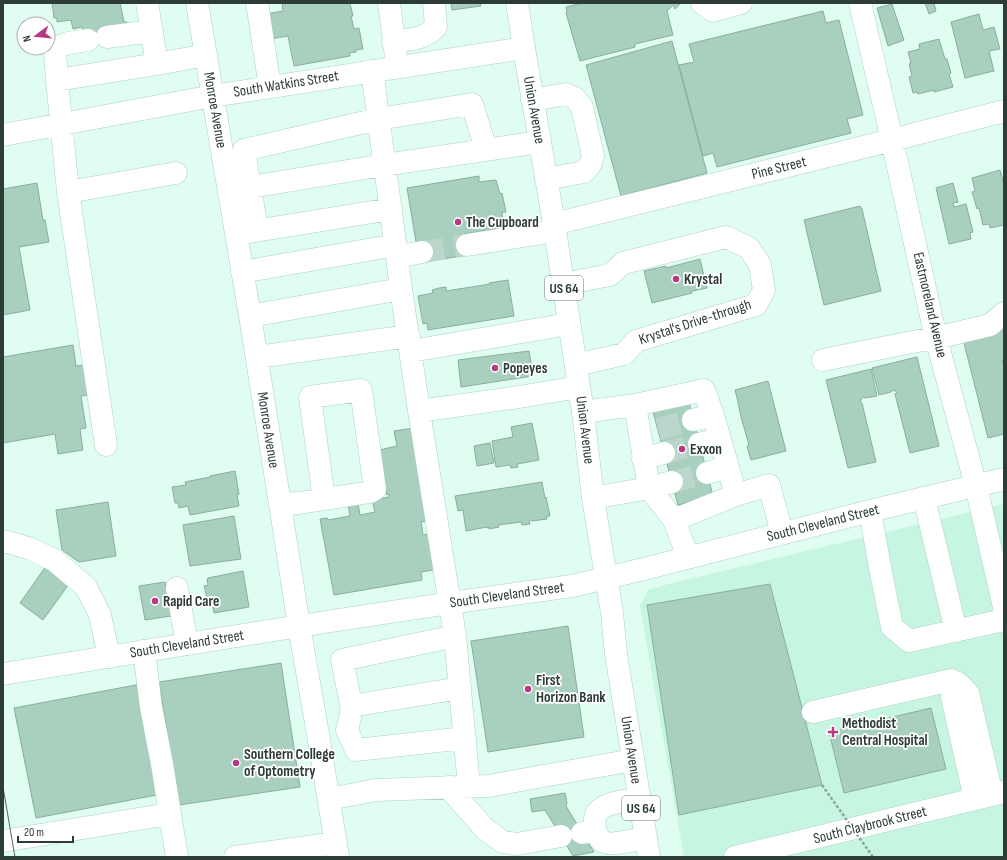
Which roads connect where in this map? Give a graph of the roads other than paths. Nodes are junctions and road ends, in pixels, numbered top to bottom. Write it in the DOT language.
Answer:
graph roads {
  1 [pos="147,3"];
  2 [pos="197,3"];
  3 [pos="257,3"];
  4 [pos="389,3"];
  5 [pos="434,3"];
  6 [pos="517,3"];
  7 [pos="702,3"];
  8 [pos="740,3"];
  9 [pos="860,3"];
  10 [pos="152,31"];
  11 [pos="394,42"];
  12 [pos="524,48"];
  13 [pos="206,55"];
  14 [pos="157,64"];
  15 [pos="397,68"];
  16 [pos="372,71"];
  17 [pos="57,80"];
  18 [pos="270,87"];
  19 [pos="213,96"];
  20 [pos="532,100"];
  21 [pos="1004,111"];
  22 [pos="378,118"];
  23 [pos="62,124"];
  24 [pos="3,135"];
  25 [pos="892,140"];
  26 [pos="540,142"];
  27 [pos="486,149"];
  28 [pos="384,165"];
  29 [pos="176,173"];
  30 [pos="546,179"];
  31 [pos="250,186"];
  32 [pos="68,192"];
  33 [pos="391,209"];
  34 [pos="554,228"];
  35 [pos="246,232"];
  36 [pos="467,245"];
  37 [pos="397,251"];
  38 [pos="422,252"];
  39 [pos="242,272"];
  40 [pos="563,284"];
  41 [pos="401,289"];
  42 [pos="1004,313"];
  43 [pos="250,316"];
  44 [pos="569,324"];
  45 [pos="936,338"];
  46 [pos="410,344"];
  47 [pos="257,357"];
  48 [pos="822,360"];
  49 [pos="576,364"];
  50 [pos="579,387"];
  51 [pos="635,405"];
  52 [pos="419,411"];
  53 [pos="583,412"];
  54 [pos="720,439"];
  55 [pos="700,444"];
  56 [pos="106,445"];
  57 [pos="664,453"];
  58 [pos="643,459"];
  59 [pos="728,467"];
  60 [pos="707,473"];
  61 [pos="1004,479"];
  62 [pos="672,482"];
  63 [pos="976,486"];
  64 [pos="648,488"];
  65 [pos="736,495"];
  66 [pos="593,498"];
  67 [pos="924,498"];
  68 [pos="324,499"];
  69 [pos="280,504"];
  70 [pos="870,511"];
  71 [pos="674,520"];
  72 [pos="782,533"];
  73 [pos="3,542"];
  74 [pos="688,557"];
  75 [pos="606,578"];
  76 [pos="178,588"];
  77 [pos="450,603"];
  78 [pos="1004,607"];
  79 [pos="1004,620"];
  80 [pos="299,626"];
  81 [pos="956,631"];
  82 [pos="455,636"];
  83 [pos="187,644"];
  84 [pos="144,652"];
  85 [pos="109,657"];
  86 [pos="3,674"];
  87 [pos="460,688"];
  88 [pos="352,706"];
  89 [pos="813,712"];
  90 [pos="347,730"];
  91 [pos="318,734"];
  92 [pos="465,738"];
  93 [pos="633,760"];
  94 [pos="469,786"];
  95 [pos="448,787"];
  96 [pos="991,795"];
  97 [pos="639,798"];
  98 [pos="329,799"];
  99 [pos="170,814"];
  100 [pos="561,836"];
  101 [pos="3,841"];
  102 [pos="647,847"];
  103 [pos="337,850"];
  104 [pos="11,857"];
  105 [pos="177,857"];
  106 [pos="235,857"];
  107 [pos="735,857"];
  1 -- 10 [label="street"];
  2 -- 13 [label="street, Monroe Avenue"];
  3 -- 18 [label="street"];
  4 -- 11 [label="street"];
  5 -- 11 [label="street"];
  6 -- 12 [label="street, Union Avenue / US 64"];
  7 -- 8 [label="street"];
  9 -- 25 [label="street, Eastmoreland Avenue"];
  10 -- 14 [label="street"];
  10 -- 17 [label="street"];
  11 -- 15 [label="street"];
  12 -- 15 [label="street, South Watkins Street"];
  12 -- 20 [label="street, Union Avenue / US 64"];
  13 -- 14 [label="street"];
  13 -- 19 [label="street, Monroe Avenue"];
  14 -- 17 [label="street"];
  15 -- 16 [label="street, South Watkins Street"];
  16 -- 18 [label="street, South Watkins Street"];
  16 -- 22 [label="street"];
  17 -- 23 [label="street"];
  18 -- 19 [label="street, South Watkins Street"];
  19 -- 23 [label="street, South Watkins Street"];
  19 -- 35 [label="street, Monroe Avenue"];
  20 -- 26 [label="street, Union Avenue / US 64"];
  20 -- 30 [label="street"];
  21 -- 25 [label="street, Pine Street"];
  22 -- 27 [label="street"];
  22 -- 28 [label="street"];
  22 -- 31 [label="street"];
  23 -- 24 [label="street, South Watkins Street"];
  23 -- 32 [label="street"];
  25 -- 34 [label="street, Pine Street"];
  25 -- 45 [label="street, Eastmoreland Avenue"];
  26 -- 27 [label="street"];
  26 -- 30 [label="street, Union Avenue / US 64"];
  27 -- 28 [label="street"];
  28 -- 31 [label="street"];
  28 -- 33 [label="street"];
  29 -- 32 [label="street"];
  30 -- 34 [label="street, Union Avenue / US 64"];
  31 -- 35 [label="street"];
  32 -- 56 [label="street"];
  33 -- 35 [label="street"];
  33 -- 37 [label="street"];
  34 -- 36 [label="street, Pine Street"];
  34 -- 40 [label="street, Union Avenue / US 64"];
  35 -- 39 [label="street, Monroe Avenue"];
  37 -- 38 [label="street"];
  37 -- 39 [label="street"];
  37 -- 41 [label="street"];
  39 -- 43 [label="street, Monroe Avenue"];
  40 -- 44 [label="street, Union Avenue / US 64"];
  40 -- 49 [label="street, Krystal's Drive-through"];
  41 -- 43 [label="street"];
  41 -- 46 [label="street"];
  42 -- 45 [label="street"];
  43 -- 47 [label="street, Monroe Avenue"];
  44 -- 46 [label="street"];
  44 -- 49 [label="street, Union Avenue / US 64"];
  45 -- 48 [label="street"];
  45 -- 63 [label="street, Eastmoreland Avenue"];
  46 -- 47 [label="street"];
  46 -- 52 [label="street"];
  47 -- 69 [label="street, Monroe Avenue"];
  49 -- 50 [label="street, Union Avenue / US 64"];
  50 -- 52 [label="street"];
  50 -- 53 [label="street, Union Avenue / US 64"];
  51 -- 53 [label="street"];
  51 -- 54 [label="street"];
  51 -- 58 [label="street"];
  52 -- 77 [label="street"];
  53 -- 66 [label="street, Union Avenue / US 64"];
  54 -- 55 [label="street"];
  54 -- 59 [label="street"];
  57 -- 58 [label="street"];
  58 -- 64 [label="street"];
  59 -- 60 [label="street"];
  59 -- 65 [label="street"];
  61 -- 63 [label="street, South Cleveland Street"];
  62 -- 64 [label="street"];
  63 -- 67 [label="street, South Cleveland Street"];
  63 -- 78 [label="street, Eastmoreland Avenue"];
  64 -- 66 [label="street"];
  64 -- 71 [label="street"];
  65 -- 71 [label="street"];
  65 -- 72 [label="street"];
  66 -- 75 [label="street, Union Avenue / US 64"];
  67 -- 70 [label="street, South Cleveland Street"];
  67 -- 81 [label="street"];
  68 -- 68 [label="street"];
  68 -- 69 [label="street"];
  69 -- 80 [label="street, Monroe Avenue"];
  70 -- 72 [label="street, South Cleveland Street"];
  70 -- 81 [label="street"];
  71 -- 74 [label="street"];
  72 -- 74 [label="street, South Cleveland Street"];
  73 -- 85 [label="street"];
  74 -- 75 [label="street, South Cleveland Street"];
  75 -- 77 [label="street, South Cleveland Street"];
  75 -- 93 [label="street, Union Avenue / US 64"];
  76 -- 83 [label="street"];
  77 -- 80 [label="street, South Cleveland Street"];
  77 -- 82 [label="street"];
  79 -- 81 [label="street"];
  80 -- 83 [label="street, South Cleveland Street"];
  80 -- 91 [label="street, Monroe Avenue"];
  82 -- 87 [label="street"];
  82 -- 88 [label="street"];
  83 -- 84 [label="street, South Cleveland Street"];
  84 -- 85 [label="street, South Cleveland Street"];
  84 -- 99 [label="street"];
  85 -- 86 [label="street, South Cleveland Street"];
  87 -- 88 [label="street"];
  87 -- 92 [label="street"];
  88 -- 90 [label="street"];
  89 -- 96 [label="street"];
  90 -- 91 [label="street"];
  90 -- 92 [label="street"];
  91 -- 98 [label="street, Monroe Avenue"];
  92 -- 94 [label="street"];
  93 -- 94 [label="street"];
  93 -- 97 [label="street, Union Avenue / US 64"];
  94 -- 95 [label="street"];
  95 -- 98 [label="street"];
  95 -- 100 [label="street"];
  96 -- 107 [label="street, South Claybrook Street"];
  97 -- 102 [label="street, Union Avenue / US 64"];
  97 -- 102 [label="street"];
  98 -- 103 [label="street, Monroe Avenue"];
  99 -- 101 [label="street"];
  99 -- 105 [label="street"];
  101 -- 104 [label="street"];
  103 -- 106 [label="street"];
}
